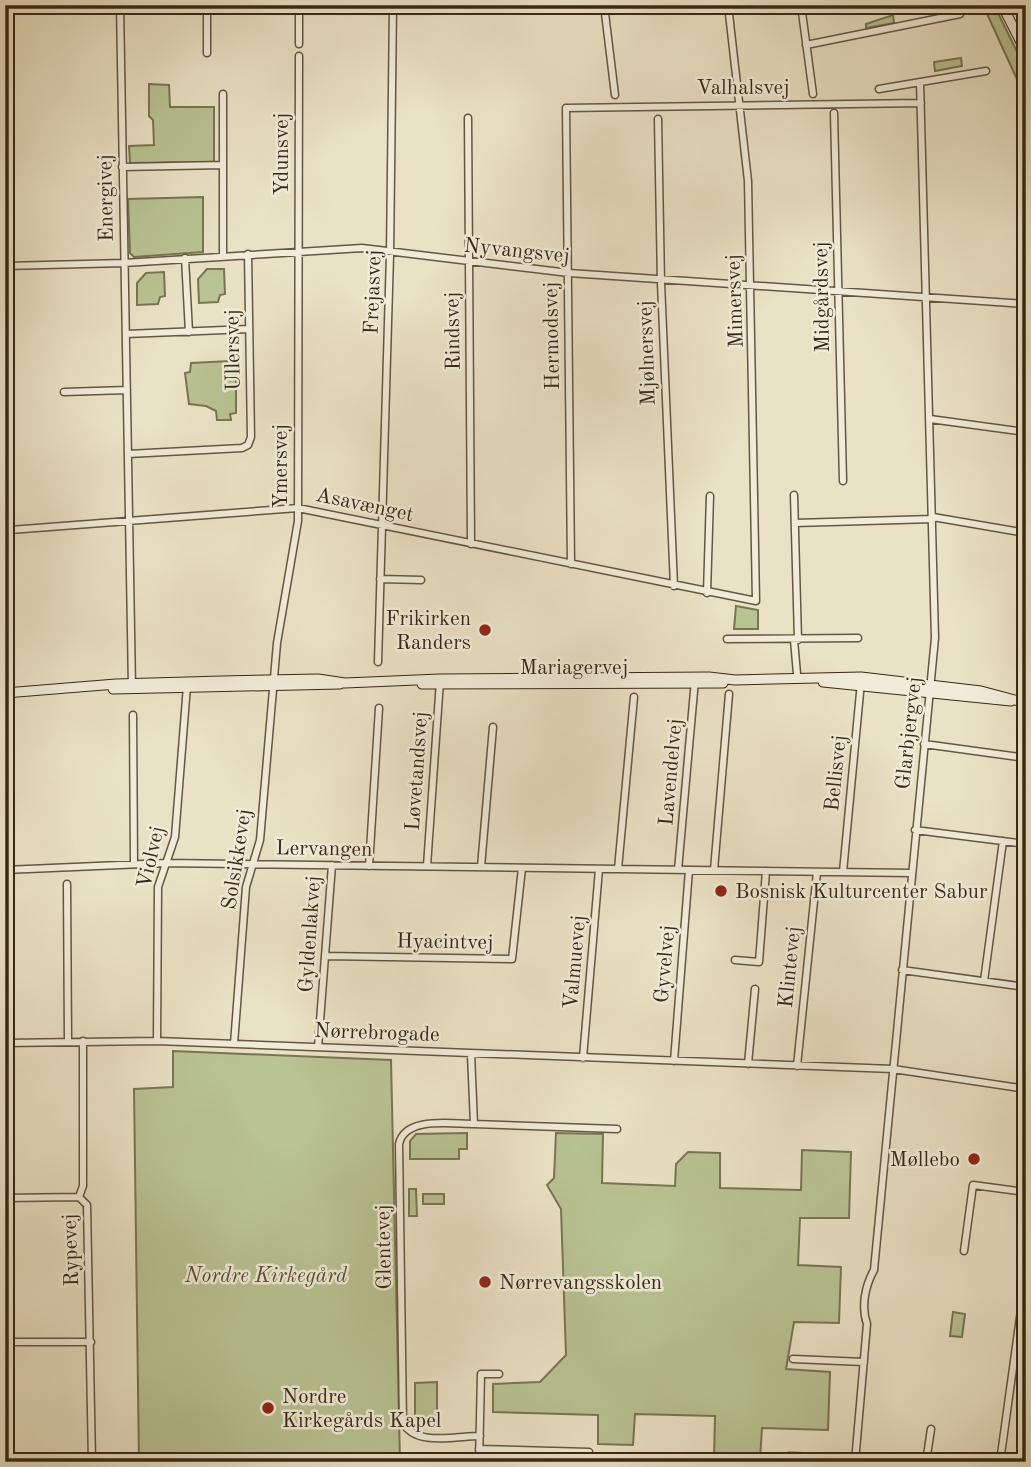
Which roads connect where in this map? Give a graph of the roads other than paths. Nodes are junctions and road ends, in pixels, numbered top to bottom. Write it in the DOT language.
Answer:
graph roads {
  1 [pos="8,5"];
  2 [pos="120,5"];
  3 [pos="207,5"];
  4 [pos="299,5"];
  5 [pos="393,5"];
  6 [pos="604,5"];
  7 [pos="728,5"];
  8 [pos="801,5"];
  9 [pos="1002,5"];
  10 [pos="960,14"];
  11 [pos="299,44"];
  12 [pos="806,45"];
  13 [pos="1026,51"];
  14 [pos="207,53"];
  15 [pos="299,56"];
  16 [pos="986,71"];
  17 [pos="920,82"];
  18 [pos="879,89"];
  19 [pos="223,94"];
  20 [pos="813,94"];
  21 [pos="615,95"];
  22 [pos="921,103"];
  23 [pos="739,104"];
  24 [pos="566,108"];
  25 [pos="834,113"];
  26 [pos="468,118"];
  27 [pos="658,119"];
  28 [pos="6,144"];
  29 [pos="223,165"];
  30 [pos="122,167"];
  31 [pos="298,251"];
  32 [pos="390,251"];
  33 [pos="248,254"];
  34 [pos="223,256"];
  35 [pos="185,258"];
  36 [pos="124,263"];
  37 [pos="468,263"];
  38 [pos="6,266"];
  39 [pos="569,273"];
  40 [pos="661,279"];
  41 [pos="750,285"];
  42 [pos="838,292"];
  43 [pos="927,298"];
  44 [pos="1026,304"];
  45 [pos="249,329"];
  46 [pos="189,332"];
  47 [pos="126,334"];
  48 [pos="127,390"];
  49 [pos="64,392"];
  50 [pos="930,419"];
  51 [pos="1026,432"];
  52 [pos="128,454"];
  53 [pos="843,481"];
  54 [pos="794,495"];
  55 [pos="710,496"];
  56 [pos="298,508"];
  57 [pos="933,518"];
  58 [pos="129,521"];
  59 [pos="795,523"];
  60 [pos="382,525"];
  61 [pos="10,530"];
  62 [pos="1026,533"];
  63 [pos="471,544"];
  64 [pos="571,564"];
  65 [pos="380,579"];
  66 [pos="421,580"];
  67 [pos="674,586"];
  68 [pos="707,593"];
  69 [pos="758,596"];
  70 [pos="858,638"];
  71 [pos="727,639"];
  72 [pos="796,640"];
  73 [pos="378,662"];
  74 [pos="797,674"];
  75 [pos="695,680"];
  76 [pos="861,681"];
  77 [pos="440,682"];
  78 [pos="274,684"];
  79 [pos="186,685"];
  80 [pos="132,686"];
  81 [pos="930,688"];
  82 [pos="8,690"];
  83 [pos="729,694"];
  84 [pos="634,697"];
  85 [pos="1026,703"];
  86 [pos="379,708"];
  87 [pos="133,715"];
  88 [pos="493,727"];
  89 [pos="924,744"];
  90 [pos="1026,758"];
  91 [pos="915,830"];
  92 [pos="1003,841"];
  93 [pos="1026,844"];
  94 [pos="166,863"];
  95 [pos="134,864"];
  96 [pos="253,864"];
  97 [pos="332,865"];
  98 [pos="369,866"];
  99 [pos="426,866"];
  100 [pos="481,867"];
  101 [pos="522,868"];
  102 [pos="599,869"];
  103 [pos="618,869"];
  104 [pos="5,870"];
  105 [pos="678,870"];
  106 [pos="690,870"];
  107 [pos="715,870"];
  108 [pos="766,871"];
  109 [pos="817,872"];
  110 [pos="843,872"];
  111 [pos="911,873"];
  112 [pos="67,884"];
  113 [pos="326,956"];
  114 [pos="734,960"];
  115 [pos="902,971"];
  116 [pos="984,981"];
  117 [pos="1026,987"];
  118 [pos="755,989"];
  119 [pos="68,1041"];
  120 [pos="83,1041"];
  121 [pos="157,1041"];
  122 [pos="5,1044"];
  123 [pos="234,1044"];
  124 [pos="318,1047"];
  125 [pos="471,1054"];
  126 [pos="583,1058"];
  127 [pos="674,1061"];
  128 [pos="748,1064"];
  129 [pos="797,1066"];
  130 [pos="893,1069"];
  131 [pos="1026,1089"];
  132 [pos="474,1124"];
  133 [pos="617,1129"];
  134 [pos="1026,1192"];
  135 [pos="79,1197"];
  136 [pos="5,1198"];
  137 [pos="964,1251"];
  138 [pos="1026,1274"];
  139 [pos="5,1342"];
  140 [pos="91,1342"];
  141 [pos="793,1359"];
  142 [pos="864,1362"];
  143 [pos="499,1374"];
  144 [pos="931,1429"];
  145 [pos="480,1436"];
  146 [pos="479,1449"];
  147 [pos="92,1462"];
  148 [pos="480,1462"];
  149 [pos="588,1462"];
  150 [pos="789,1462"];
  151 [pos="819,1462"];
  152 [pos="855,1462"];
  153 [pos="926,1462"];
  154 [pos="1000,1462"];
  1 -- 28 [label="street"];
  2 -- 30 [label="street, Energivej"];
  3 -- 14 [label="street"];
  4 -- 11 [label="street"];
  5 -- 32 [label="street, Frejasvej"];
  6 -- 21 [label="street"];
  7 -- 23 [label="street, Mimersvej"];
  8 -- 12 [label="street"];
  9 -- 13 [label="street"];
  10 -- 12 [label="street"];
  12 -- 20 [label="street"];
  15 -- 31 [label="street, Ydunsvej"];
  16 -- 17 [label="street"];
  17 -- 18 [label="street"];
  17 -- 22 [label="street, Glarbjergvej"];
  19 -- 29 [label="street"];
  22 -- 23 [label="street, Valhalsvej"];
  22 -- 43 [label="street, Glarbjergvej"];
  23 -- 24 [label="street, Valhalsvej"];
  23 -- 41 [label="street, Mimersvej"];
  24 -- 39 [label="street, Hermodsvej"];
  25 -- 42 [label="street, Midgårdsvej"];
  26 -- 37 [label="street, Rindsvej"];
  27 -- 40 [label="street, Mjølnersvej"];
  28 -- 38 [label="street"];
  29 -- 30 [label="street"];
  29 -- 34 [label="street"];
  30 -- 36 [label="street, Energivej"];
  31 -- 32 [label="street, Nyvangsvej"];
  31 -- 33 [label="street, Nyvangsvej"];
  31 -- 56 [label="street, Ymersvej"];
  32 -- 37 [label="street, Nyvangsvej"];
  32 -- 60 [label="street, Frejasvej"];
  33 -- 34 [label="street, Nyvangsvej"];
  33 -- 45 [label="street, Ullersvej"];
  34 -- 35 [label="street, Nyvangsvej"];
  35 -- 36 [label="street, Nyvangsvej"];
  35 -- 46 [label="street"];
  36 -- 38 [label="street, Nyvangsvej"];
  36 -- 47 [label="street, Energivej"];
  37 -- 39 [label="street, Nyvangsvej"];
  37 -- 63 [label="street, Rindsvej"];
  38 -- 61 [label="street"];
  39 -- 40 [label="street, Nyvangsvej"];
  39 -- 64 [label="street, Hermodsvej"];
  40 -- 41 [label="street, Nyvangsvej"];
  40 -- 67 [label="street, Mjølnersvej"];
  41 -- 42 [label="street, Nyvangsvej"];
  41 -- 69 [label="street, Mimersvej"];
  42 -- 43 [label="street, Nyvangsvej"];
  42 -- 53 [label="street, Midgårdsvej"];
  43 -- 44 [label="street, Nyvangsvej"];
  43 -- 50 [label="street, Glarbjergvej"];
  45 -- 46 [label="street"];
  45 -- 52 [label="street, Ullersvej"];
  46 -- 47 [label="street"];
  47 -- 48 [label="street, Energivej"];
  48 -- 49 [label="street"];
  48 -- 52 [label="street, Energivej"];
  50 -- 51 [label="street"];
  50 -- 57 [label="street, Glarbjergvej"];
  52 -- 58 [label="street, Energivej"];
  54 -- 59 [label="street"];
  55 -- 68 [label="street"];
  56 -- 58 [label="street, Asavænget"];
  56 -- 60 [label="street, Asavænget"];
  56 -- 78 [label="street, Ymersvej"];
  57 -- 59 [label="street"];
  57 -- 62 [label="street"];
  57 -- 81 [label="street, Glarbjergvej"];
  58 -- 61 [label="street, Asavænget"];
  58 -- 80 [label="street, Energivej"];
  59 -- 72 [label="street"];
  60 -- 63 [label="street, Asavænget"];
  60 -- 65 [label="street, Frejasvej"];
  61 -- 82 [label="street"];
  63 -- 64 [label="street, Asavænget"];
  64 -- 67 [label="street, Asavænget"];
  65 -- 66 [label="street"];
  65 -- 73 [label="street, Frejasvej"];
  67 -- 68 [label="street, Asavænget"];
  68 -- 69 [label="street, Asavænget"];
  70 -- 72 [label="street"];
  71 -- 72 [label="street"];
  72 -- 74 [label="street"];
  75 -- 76 [label="street, Mariagervej"];
  75 -- 77 [label="street, Mariagervej"];
  75 -- 105 [label="street, Lavendelvej"];
  76 -- 81 [label="street, Mariagervej"];
  76 -- 110 [label="street, Bellisvej"];
  77 -- 78 [label="street, Mariagervej"];
  77 -- 99 [label="street, Løvetandsvej"];
  78 -- 79 [label="street, Mariagervej"];
  78 -- 96 [label="street, Solsikkevej"];
  79 -- 80 [label="street, Mariagervej"];
  79 -- 94 [label="street, Violvej"];
  80 -- 82 [label="street, Mariagervej"];
  81 -- 85 [label="street, Mariagervej"];
  81 -- 89 [label="street, Glarbjergvej"];
  83 -- 107 [label="street"];
  84 -- 103 [label="street"];
  86 -- 98 [label="street"];
  87 -- 95 [label="street"];
  88 -- 100 [label="street"];
  89 -- 90 [label="street"];
  89 -- 91 [label="street, Glarbjergvej"];
  91 -- 92 [label="street"];
  91 -- 111 [label="street, Glarbjergvej"];
  92 -- 93 [label="street"];
  92 -- 116 [label="street"];
  94 -- 95 [label="street, Lervangen"];
  94 -- 96 [label="street, Lervangen"];
  94 -- 121 [label="street, Violvej"];
  95 -- 104 [label="street, Lervangen"];
  96 -- 97 [label="street, Lervangen"];
  96 -- 123 [label="street, Solsikkevej"];
  97 -- 98 [label="street, Lervangen"];
  97 -- 113 [label="street, Gyldenlakvej"];
  98 -- 99 [label="street, Lervangen"];
  99 -- 100 [label="street, Lervangen"];
  100 -- 101 [label="street, Lervangen"];
  101 -- 102 [label="street, Lervangen"];
  101 -- 113 [label="street, Hyacintvej"];
  102 -- 103 [label="street, Lervangen"];
  102 -- 126 [label="street, Valmuevej"];
  103 -- 105 [label="street, Lervangen"];
  105 -- 106 [label="street, Lervangen"];
  106 -- 107 [label="street, Lervangen"];
  106 -- 127 [label="street, Gyvelvej"];
  107 -- 108 [label="street, Lervangen"];
  108 -- 109 [label="street, Lervangen"];
  108 -- 114 [label="street"];
  109 -- 110 [label="street, Lervangen"];
  109 -- 129 [label="street, Klintevej"];
  110 -- 111 [label="street, Lervangen"];
  111 -- 115 [label="street, Glarbjergvej"];
  112 -- 119 [label="street"];
  113 -- 124 [label="street, Gyldenlakvej"];
  115 -- 116 [label="street"];
  115 -- 130 [label="street, Glarbjergvej"];
  116 -- 117 [label="street"];
  118 -- 128 [label="street"];
  119 -- 120 [label="street, Nørrebrogade"];
  119 -- 122 [label="street, Nørrebrogade"];
  120 -- 121 [label="street, Nørrebrogade"];
  120 -- 135 [label="street, Rypevej"];
  121 -- 123 [label="street, Nørrebrogade"];
  123 -- 124 [label="street, Nørrebrogade"];
  124 -- 125 [label="street, Nørrebrogade"];
  125 -- 126 [label="street, Nørrebrogade"];
  125 -- 132 [label="street"];
  126 -- 127 [label="street, Nørrebrogade"];
  127 -- 128 [label="street, Nørrebrogade"];
  128 -- 129 [label="street, Nørrebrogade"];
  129 -- 130 [label="street, Nørrebrogade"];
  130 -- 131 [label="street, Nørrebrogade"];
  130 -- 142 [label="street, Glarbjergvej"];
  132 -- 133 [label="street"];
  132 -- 145 [label="street, Glentevej"];
  134 -- 137 [label="street"];
  135 -- 136 [label="street"];
  135 -- 140 [label="street, Rypevej"];
  138 -- 154 [label="street"];
  139 -- 140 [label="street"];
  140 -- 147 [label="street, Rypevej"];
  141 -- 142 [label="street"];
  142 -- 152 [label="street, Glarbjergvej"];
  143 -- 145 [label="street"];
  144 -- 153 [label="street"];
  145 -- 146 [label="street"];
  146 -- 148 [label="street"];
  146 -- 149 [label="street"];
  150 -- 151 [label="street"];
}
